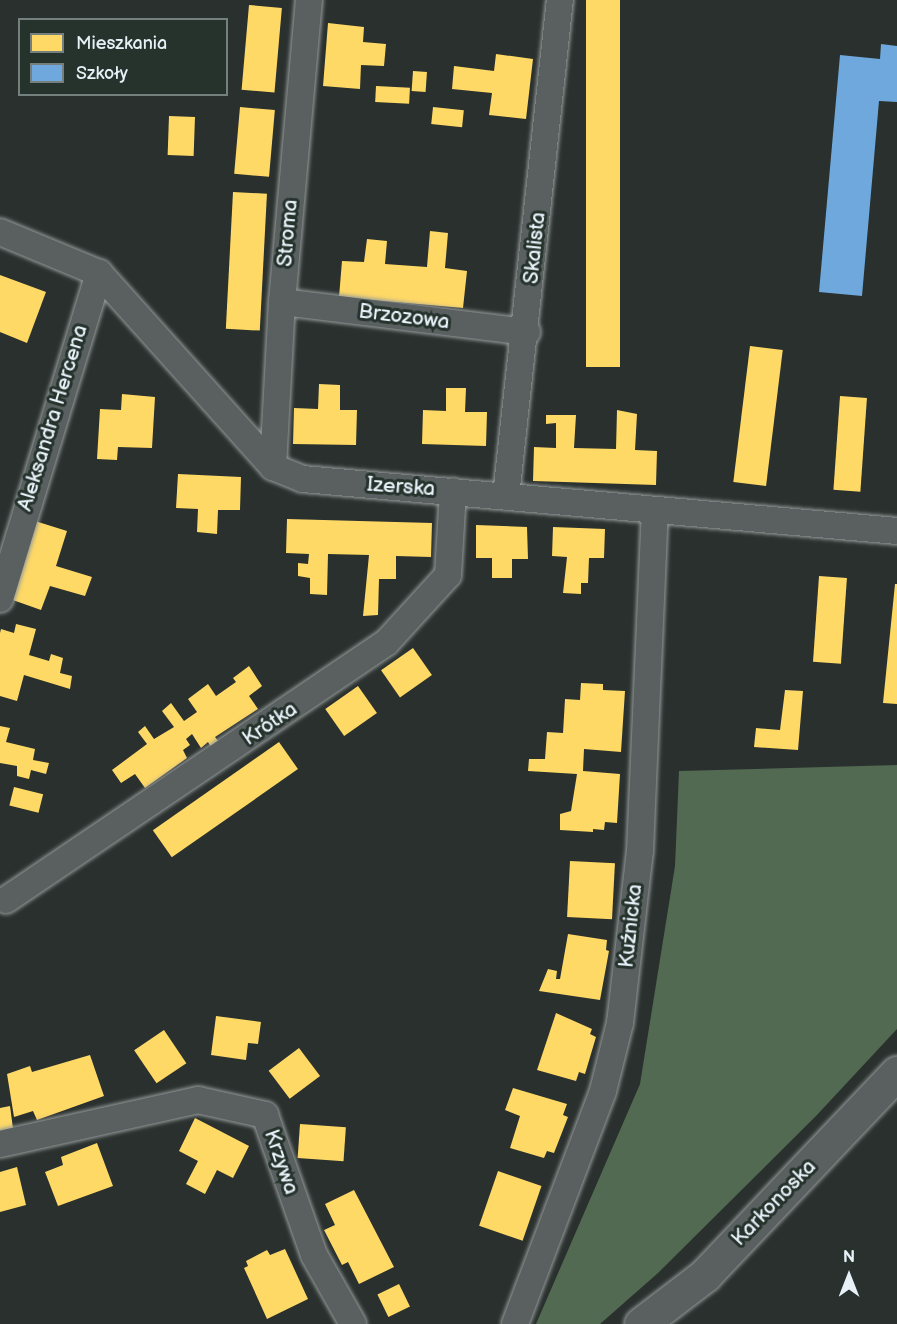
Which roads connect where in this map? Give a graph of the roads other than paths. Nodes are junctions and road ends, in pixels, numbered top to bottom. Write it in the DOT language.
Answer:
graph roads {
  1 [pos="309,0"];
  2 [pos="560,0"];
  3 [pos="0,232"];
  4 [pos="99,273"];
  5 [pos="282,302"];
  6 [pos="527,332"];
  7 [pos="273,467"];
  8 [pos="453,491"];
  9 [pos="506,496"];
  10 [pos="655,511"];
  11 [pos="897,531"];
  12 [pos="0,599"];
  13 [pos="6,900"];
  14 [pos="897,1073"];
  15 [pos="0,1144"];
  16 [pos="353,1324"];
  17 [pos="515,1324"];
  18 [pos="641,1324"];
  1 -- 5 [label="street, Stroma"];
  2 -- 6 [label="street, Skalista"];
  3 -- 4 [label="street, Izerska"];
  4 -- 7 [label="street, Izerska"];
  4 -- 12 [label="street, Aleksandra Hercena"];
  5 -- 6 [label="street, Brzozowa"];
  5 -- 7 [label="street, Stroma"];
  6 -- 9 [label="street, Skalista"];
  7 -- 8 [label="street, Izerska"];
  8 -- 9 [label="street, Izerska"];
  8 -- 13 [label="street, Krótka"];
  9 -- 10 [label="street, Izerska"];
  10 -- 11 [label="street, Izerska"];
  10 -- 17 [label="street, Kuźnicka"];
  14 -- 18 [label="main road, Karkonoska"];
  15 -- 16 [label="street, Krzywa"];
}
